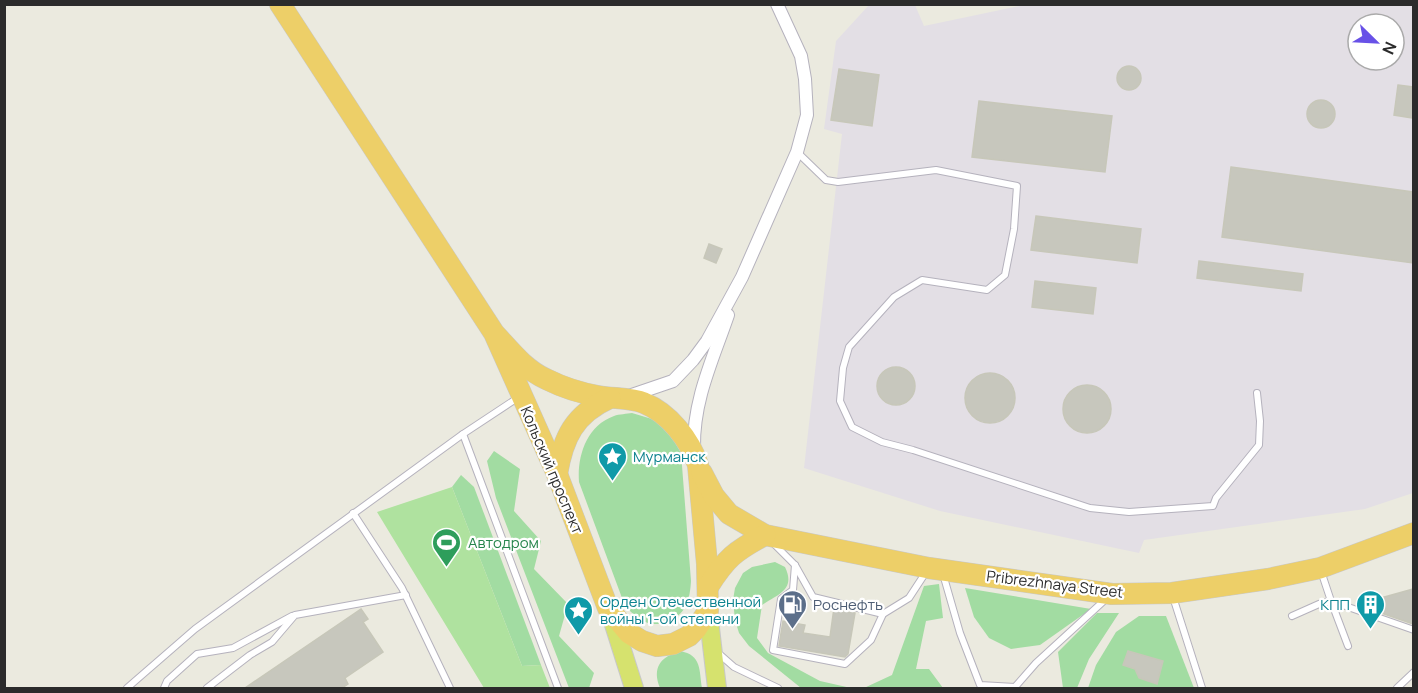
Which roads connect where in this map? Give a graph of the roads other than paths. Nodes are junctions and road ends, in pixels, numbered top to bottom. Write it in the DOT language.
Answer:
graph roads {
  1 [pos="280,4"];
  2 [pos="777,4"];
  3 [pos="797,152"];
  4 [pos="741,280"];
  5 [pos="494,333"];
  6 [pos="1257,393"];
  7 [pos="520,396"];
  8 [pos="616,398"];
  9 [pos="463,434"];
  10 [pos="696,459"];
  11 [pos="557,474"];
  12 [pos="353,513"];
  13 [pos="1413,533"];
  14 [pos="765,535"];
  15 [pos="795,565"];
  16 [pos="1320,568"];
  17 [pos="936,569"];
  18 [pos="708,587"];
  19 [pos="1172,593"];
  20 [pos="1112,594"];
  21 [pos="406,595"];
  22 [pos="1331,601"];
  23 [pos="608,608"];
  24 [pos="708,611"];
  25 [pos="882,614"];
  26 [pos="295,615"];
  27 [pos="1292,616"];
  28 [pos="1413,630"];
  29 [pos="1348,646"];
  30 [pos="713,648"];
  31 [pos="1413,672"];
  32 [pos="128,688"];
  33 [pos="164,688"];
  34 [pos="207,688"];
  35 [pos="450,688"];
  36 [pos="558,688"];
  37 [pos="634,688"];
  38 [pos="717,688"];
  39 [pos="778,688"];
  40 [pos="1202,688"];
  41 [pos="1397,688"];
  1 -- 5 [label="highway"];
  2 -- 3 [label="street"];
  3 -- 4 [label="street"];
  3 -- 6 [label="lane"];
  4 -- 8 [label="street"];
  4 -- 10 [label="street"];
  5 -- 7 [label="highway, Кольский проспект"];
  5 -- 8 [label="highway, Pribrezhnaya Street"];
  7 -- 9 [label="lane"];
  7 -- 11 [label="highway, Кольский проспект"];
  8 -- 10 [label="highway, Pribrezhnaya Street"];
  8 -- 11 [label="highway"];
  9 -- 12 [label="lane"];
  9 -- 36 [label="lane"];
  10 -- 14 [label="highway, Pribrezhnaya Street"];
  10 -- 18 [label="highway"];
  11 -- 23 [label="highway, Кольский проспект"];
  12 -- 21 [label="lane"];
  12 -- 32 [label="lane"];
  13 -- 16 [label="highway, Pribrezhnaya Street"];
  14 -- 15 [label="lane"];
  14 -- 17 [label="highway, Pribrezhnaya Street"];
  14 -- 18 [label="highway"];
  15 -- 25 [label="lane"];
  15 -- 25 [label="lane"];
  16 -- 19 [label="highway, Pribrezhnaya Street"];
  16 -- 22 [label="lane"];
  17 -- 20 [label="highway, Pribrezhnaya Street"];
  17 -- 20 [label="lane"];
  17 -- 25 [label="lane"];
  18 -- 24 [label="highway"];
  19 -- 20 [label="highway, Pribrezhnaya Street"];
  19 -- 40 [label="lane"];
  21 -- 26 [label="lane"];
  21 -- 35 [label="lane"];
  22 -- 27 [label="lane"];
  22 -- 28 [label="lane"];
  22 -- 29 [label="lane"];
  23 -- 24 [label="highway, Кольский проспект"];
  23 -- 37 [label="main road"];
  24 -- 30 [label="main road"];
  26 -- 33 [label="lane"];
  26 -- 34 [label="lane"];
  30 -- 38 [label="main road"];
  30 -- 39 [label="lane"];
  31 -- 41 [label="lane"];
}
